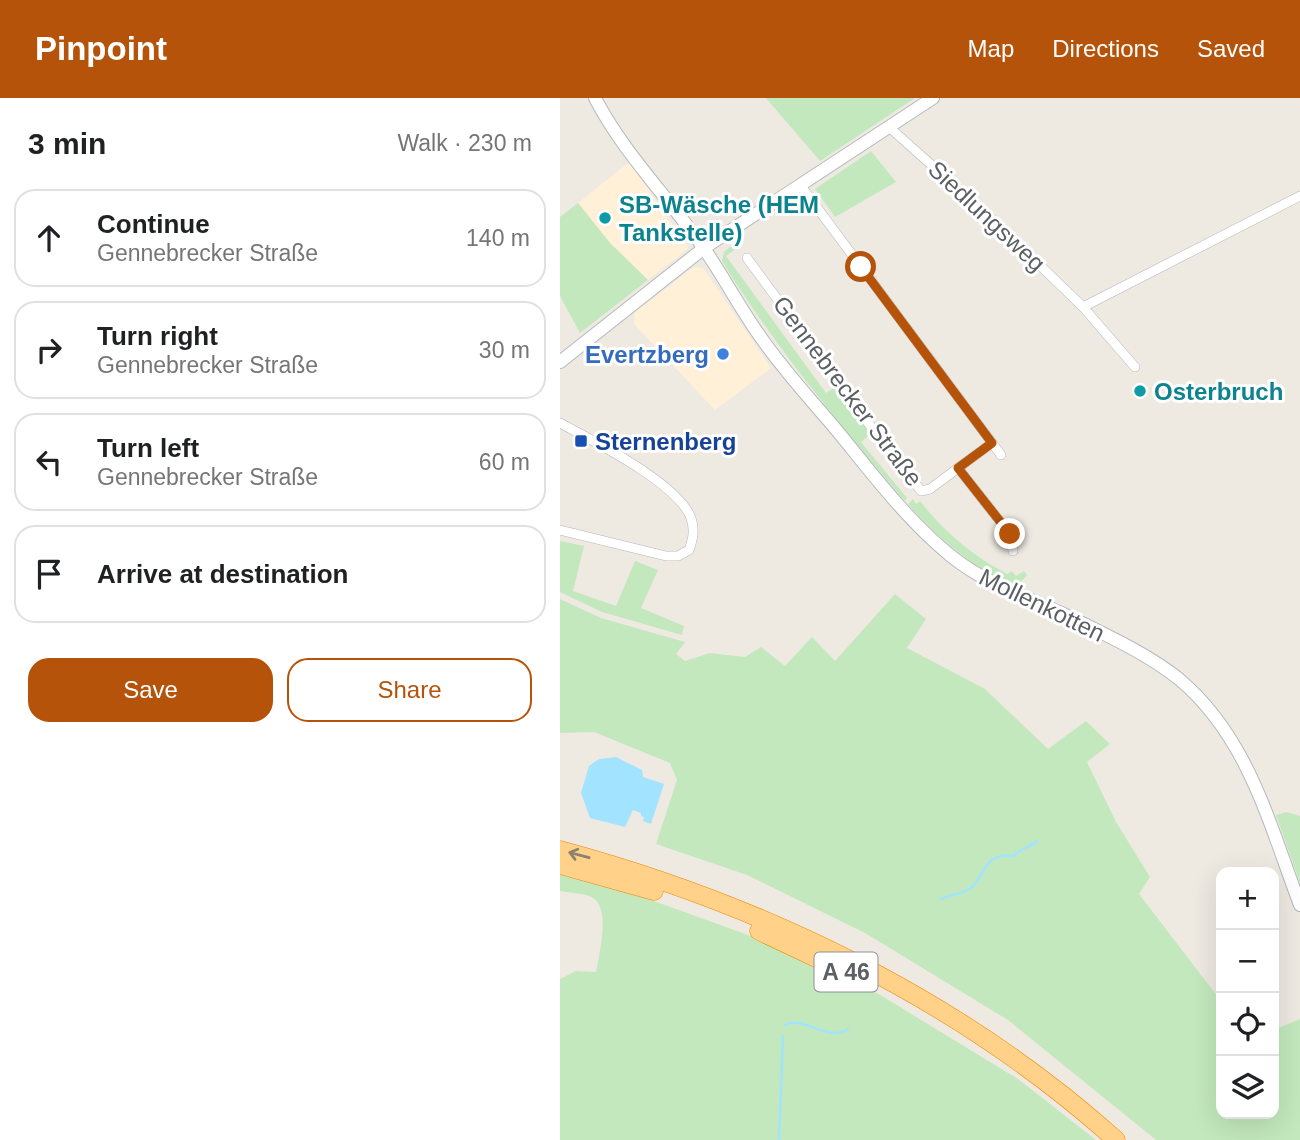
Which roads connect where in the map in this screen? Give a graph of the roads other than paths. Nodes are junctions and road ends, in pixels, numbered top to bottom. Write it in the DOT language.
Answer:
graph roads {
  1 [pos="595,98"];
  2 [pos="933,98"];
  3 [pos="889,127"];
  4 [pos="801,186"];
  5 [pos="1300,197"];
  6 [pos="704,248"];
  7 [pos="747,258"];
  8 [pos="1083,307"];
  9 [pos="560,362"];
  10 [pos="1135,367"];
  11 [pos="560,424"];
  12 [pos="992,443"];
  13 [pos="1000,455"];
  14 [pos="958,468"];
  15 [pos="560,530"];
  16 [pos="1013,551"];
  17 [pos="560,850"];
  18 [pos="560,865"];
  19 [pos="1300,905"];
  20 [pos="1101,1140"];
  21 [pos="1116,1140"];
  1 -- 6 [label="main road, Mollenkotten"];
  2 -- 3 [label="main road"];
  3 -- 4 [label="main road"];
  3 -- 8 [label="street, Siedlungsweg"];
  4 -- 6 [label="main road"];
  4 -- 12 [label="street"];
  5 -- 8 [label="street"];
  6 -- 9 [label="main road"];
  6 -- 19 [label="main road, Mollenkotten"];
  7 -- 14 [label="street, Gennebrecker Straße"];
  8 -- 10 [label="street, Siedlungsweg"];
  11 -- 15 [label="street"];
  12 -- 13 [label="street"];
  12 -- 14 [label="street, Gennebrecker Straße"];
  14 -- 16 [label="street, Gennebrecker Straße"];
  21 -- 17 [label="highway, A 46, one-way"];
  18 -- 20 [label="highway, A 46"];
}
